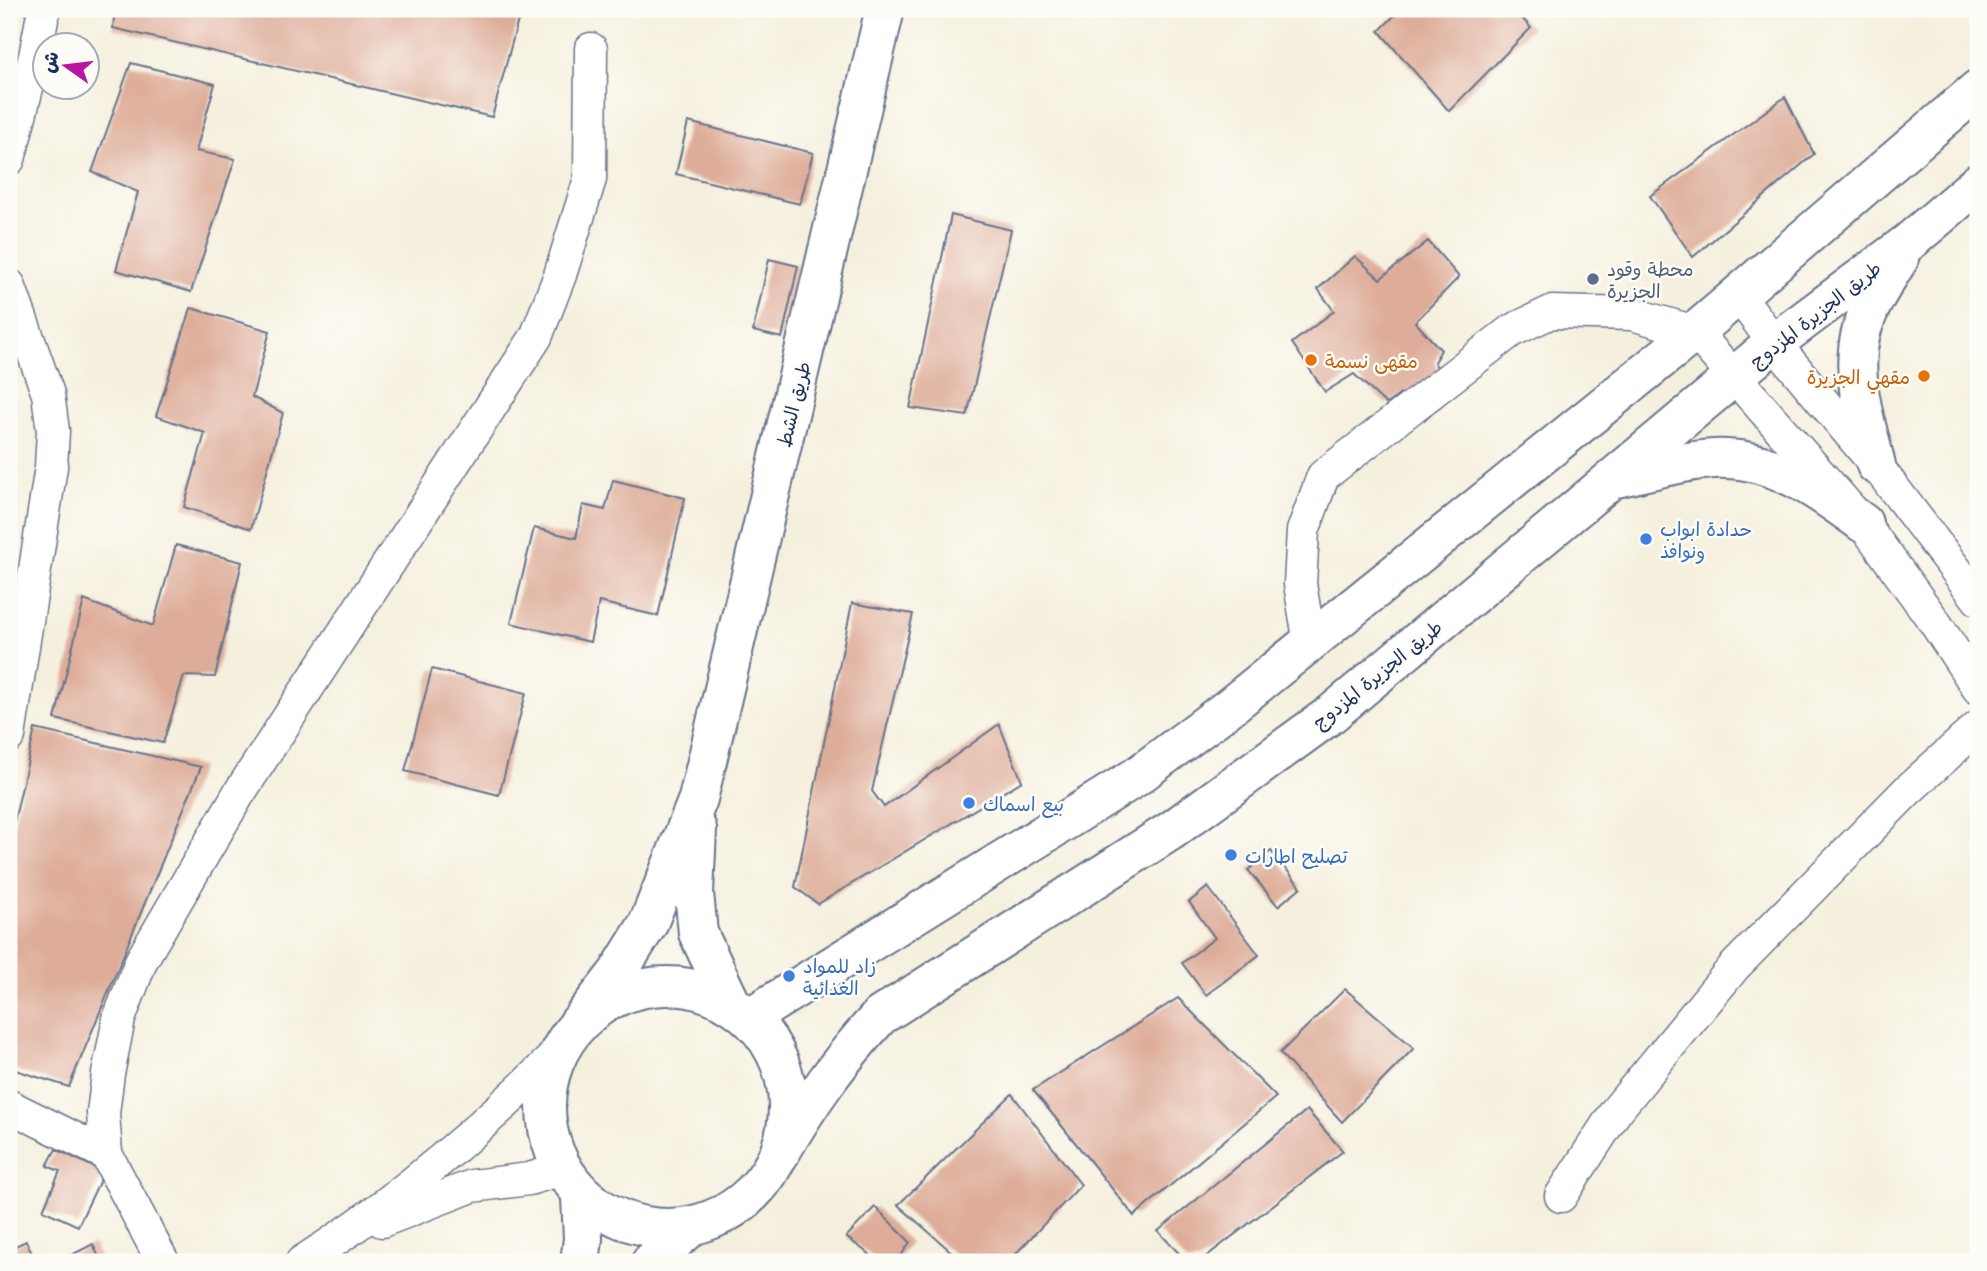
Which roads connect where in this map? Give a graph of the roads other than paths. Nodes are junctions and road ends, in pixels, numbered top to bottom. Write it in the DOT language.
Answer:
graph roads {
  1 [pos="44,9"];
  2 [pos="885,9"];
  3 [pos="591,49"];
  4 [pos="1978,89"];
  5 [pos="9,159"];
  6 [pos="1978,183"];
  7 [pos="1909,242"];
  8 [pos="9,285"];
  9 [pos="1738,294"];
  10 [pos="1695,332"];
  11 [pos="1774,343"];
  12 [pos="1734,377"];
  13 [pos="1876,465"];
  14 [pos="1610,479"];
  15 [pos="1863,523"];
  16 [pos="1978,599"];
  17 [pos="1310,644"];
  18 [pos="1978,688"];
  19 [pos="12,705"];
  20 [pos="1978,727"];
  21 [pos="9,736"];
  22 [pos="698,799"];
  23 [pos="741,1010"];
  24 [pos="568,1038"];
  25 [pos="9,1106"];
  26 [pos="106,1154"];
  27 [pos="779,1155"];
  28 [pos="572,1183"];
  29 [pos="1561,1196"];
  30 [pos="691,1227"];
  31 [pos="339,1239"];
  32 [pos="163,1262"];
  33 [pos="302,1262"];
  34 [pos="580,1262"];
  35 [pos="651,1262"];
  1 -- 5 [label="street"];
  2 -- 22 [label="main road, طريق الشط"];
  3 -- 26 [label="street"];
  4 -- 9 [label="main road"];
  6 -- 7 [label="main road, طريق الجزيرة المزدوج"];
  7 -- 11 [label="main road, طريق الجزيرة المزدوج"];
  7 -- 13 [label="main road"];
  8 -- 19 [label="street"];
  9 -- 10 [label="main road"];
  9 -- 11 [label="street"];
  10 -- 12 [label="street"];
  10 -- 17 [label="main road"];
  10 -- 17 [label="street"];
  11 -- 12 [label="main road, طريق الجزيرة المزدوج"];
  11 -- 13 [label="street"];
  12 -- 14 [label="main road, طريق الجزيرة المزدوج"];
  12 -- 15 [label="street"];
  13 -- 16 [label="street"];
  14 -- 15 [label="main road"];
  14 -- 27 [label="main road, طريق الجزيرة المزدوج"];
  15 -- 18 [label="street"];
  17 -- 23 [label="main road"];
  19 -- 21 [label="street"];
  20 -- 29 [label="street"];
  22 -- 23 [label="main road"];
  22 -- 24 [label="main road"];
  23 -- 24 [label="main road"];
  23 -- 27 [label="main road"];
  24 -- 28 [label="main road"];
  24 -- 31 [label="street"];
  25 -- 26 [label="street"];
  26 -- 32 [label="street"];
  27 -- 30 [label="main road"];
  28 -- 30 [label="main road"];
  28 -- 31 [label="street"];
  28 -- 34 [label="main road"];
  30 -- 35 [label="main road"];
  31 -- 33 [label="street"];
}
